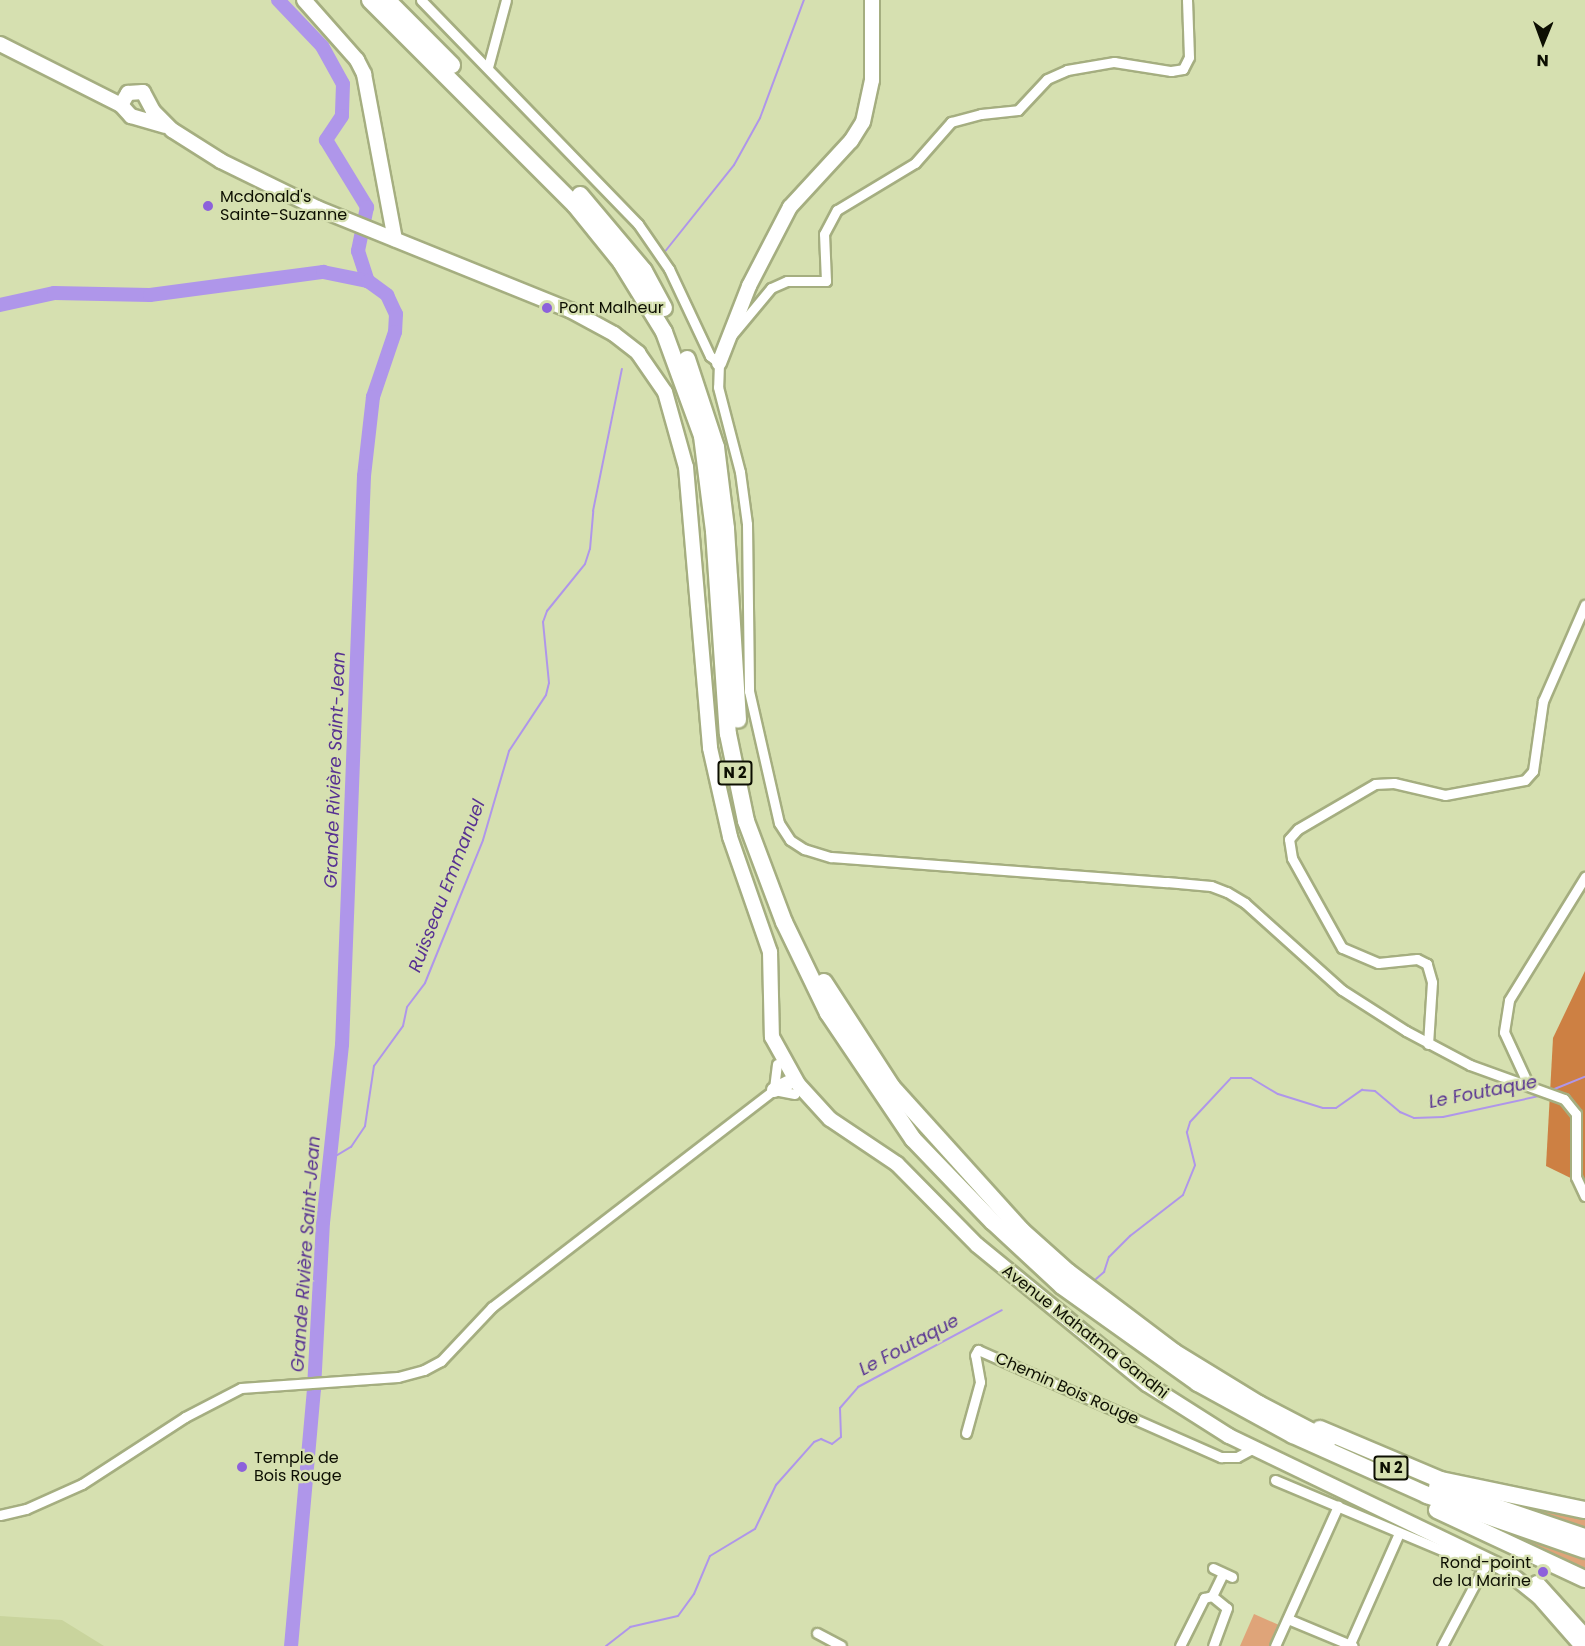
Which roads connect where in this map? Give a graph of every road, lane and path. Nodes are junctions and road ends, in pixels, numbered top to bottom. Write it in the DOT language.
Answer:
graph roads {
  1 [pos="304,0"];
  2 [pos="370,0"];
  3 [pos="387,0"];
  4 [pos="421,0"];
  5 [pos="506,0"];
  6 [pos="872,0"];
  7 [pos="1187,0"];
  8 [pos="0,44"];
  9 [pos="488,67"];
  10 [pos="124,99"];
  11 [pos="148,101"];
  12 [pos="140,116"];
  13 [pos="172,130"];
  14 [pos="388,236"];
  15 [pos="732,335"];
  16 [pos="719,363"];
  17 [pos="1585,605"];
  18 [pos="1585,877"];
  19 [pos="1428,1044"];
  20 [pos="783,1066"];
  21 [pos="1528,1084"];
  22 [pos="791,1088"];
  23 [pos="774,1090"];
  24 [pos="847,1131"];
  25 [pos="865,1144"];
  26 [pos="1585,1196"];
  27 [pos="1208,1374"];
  28 [pos="966,1433"];
  29 [pos="1293,1436"];
  30 [pos="1254,1448"];
  31 [pos="1275,1480"];
  32 [pos="1364,1498"];
  33 [pos="1338,1506"];
  34 [pos="1585,1510"];
  35 [pos="0,1515"];
  36 [pos="1399,1533"];
  37 [pos="1585,1537"];
  38 [pos="1585,1550"];
  39 [pos="1486,1564"];
  40 [pos="1213,1568"];
  41 [pos="1585,1579"];
  42 [pos="1541,1593"];
  43 [pos="1212,1596"];
  44 [pos="1288,1619"];
  45 [pos="1581,1632"];
  46 [pos="817,1633"];
  47 [pos="841,1646"];
  48 [pos="1180,1646"];
  49 [pos="1213,1646"];
  50 [pos="1275,1646"];
  51 [pos="1350,1646"];
  52 [pos="1442,1646"];
  53 [pos="1582,1646"];
  1 -- 14 [label="main road"];
  2 -- 29 [label="highway, N 2"];
  3 -- 27 [label="highway, N 2"];
  4 -- 9 [label="street"];
  5 -- 9 [label="street"];
  6 -- 15 [label="main road"];
  7 -- 15 [label="street"];
  8 -- 10 [label="main road"];
  9 -- 16 [label="street"];
  10 -- 11 [label="main road"];
  10 -- 12 [label="main road"];
  11 -- 12 [label="main road"];
  11 -- 13 [label="main road"];
  12 -- 13 [label="main road"];
  13 -- 14 [label="main road"];
  14 -- 20 [label="main road, Avenue Mahatma Gandhi"];
  15 -- 16 [label="main road"];
  16 -- 19 [label="street"];
  17 -- 19 [label="street"];
  18 -- 21 [label="street"];
  19 -- 21 [label="street"];
  20 -- 22 [label="main road"];
  20 -- 23 [label="street"];
  20 -- 24 [label="main road, Avenue Mahatma Gandhi"];
  21 -- 26 [label="street"];
  22 -- 23 [label="main road"];
  22 -- 24 [label="main road"];
  22 -- 25 [label="main road, Avenue Mahatma Gandhi"];
  23 -- 35 [label="street"];
  24 -- 25 [label="main road, Avenue Mahatma Gandhi"];
  25 -- 30 [label="main road, Avenue Mahatma Gandhi"];
  27 -- 34 [label="highway"];
  27 -- 37 [label="highway, N 2"];
  28 -- 30 [label="street, Chemin Bois Rouge"];
  29 -- 38 [label="highway, N 2"];
  29 -- 41 [label="highway"];
  30 -- 32 [label="main road, Avenue Mahatma Gandhi"];
  31 -- 33 [label="street"];
  32 -- 39 [label="main road, Avenue Mahatma Gandhi"];
  32 -- 42 [label="main road, Avenue Mahatma Gandhi"];
  33 -- 36 [label="street"];
  33 -- 44 [label="street"];
  36 -- 39 [label="street"];
  36 -- 51 [label="street"];
  39 -- 42 [label="main road, Avenue Mahatma Gandhi"];
  39 -- 52 [label="street"];
  40 -- 43 [label="street"];
  42 -- 45 [label="main road, Avenue Mahatma Gandhi"];
  42 -- 53 [label="main road, Avenue Mahatma Gandhi"];
  43 -- 48 [label="street"];
  43 -- 49 [label="street"];
  44 -- 50 [label="street"];
  44 -- 51 [label="street"];
  46 -- 47 [label="street"];
}
